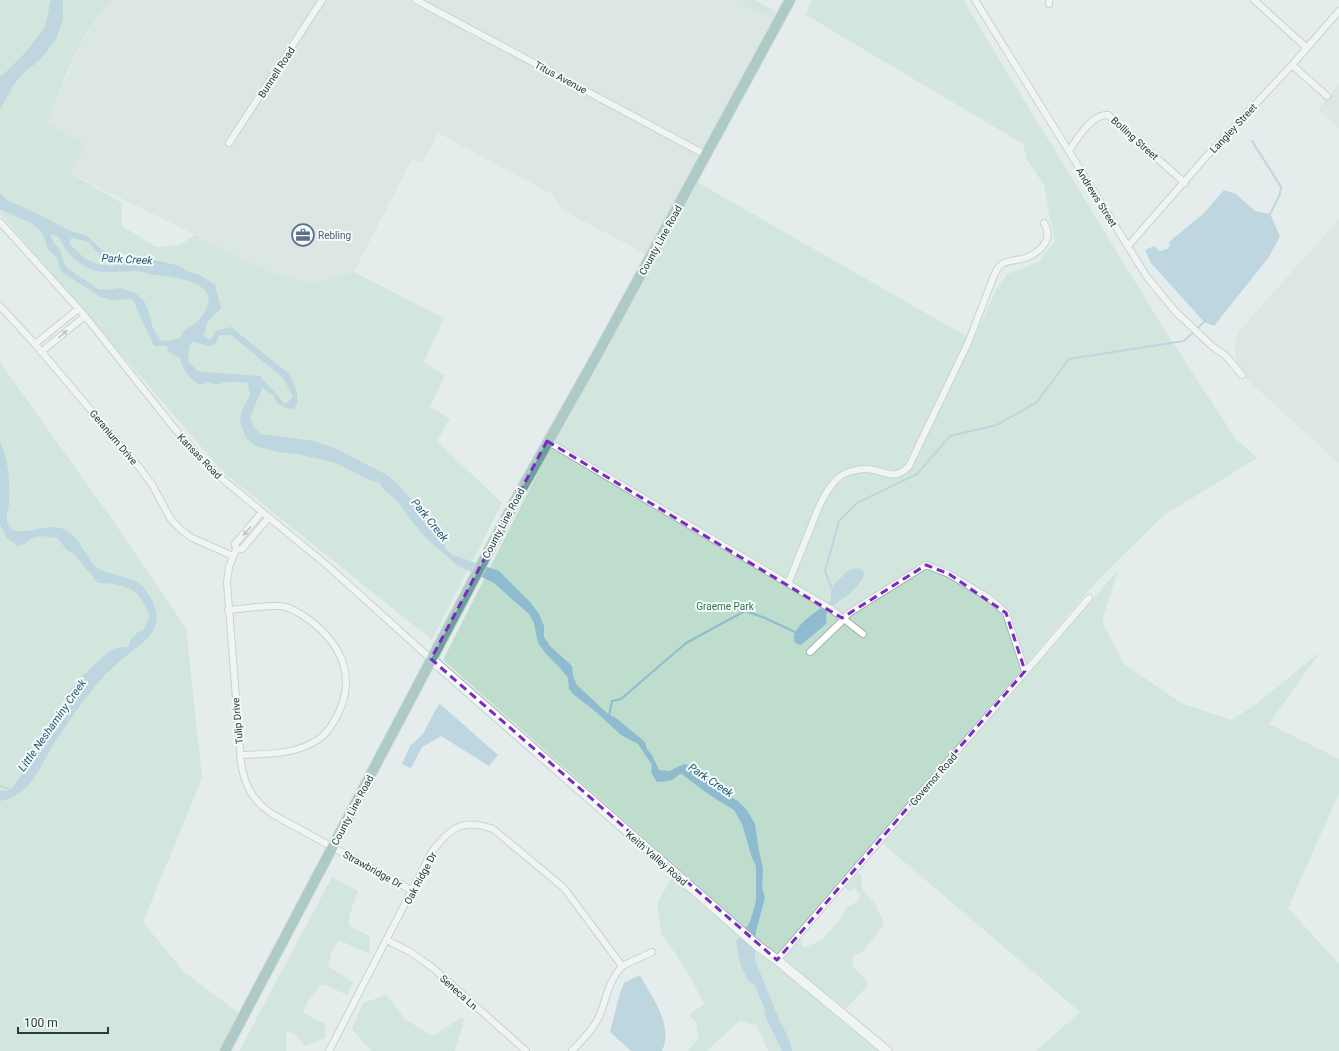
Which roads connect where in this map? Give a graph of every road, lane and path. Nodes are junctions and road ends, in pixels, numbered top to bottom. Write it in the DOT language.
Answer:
graph roads {
  1 [pos="322,0"];
  2 [pos="416,0"];
  3 [pos="790,0"];
  4 [pos="975,0"];
  5 [pos="1254,0"];
  6 [pos="1339,11"];
  7 [pos="1307,48"];
  8 [pos="1292,65"];
  9 [pos="1327,96"];
  10 [pos="229,143"];
  11 [pos="1069,151"];
  12 [pos="706,155"];
  13 [pos="1185,183"];
  14 [pos="0,222"];
  15 [pos="1044,223"];
  16 [pos="1128,246"];
  17 [pos="0,306"];
  18 [pos="78,308"];
  19 [pos="85,316"];
  20 [pos="35,344"];
  21 [pos="41,352"];
  22 [pos="1242,375"];
  23 [pos="548,441"];
  24 [pos="262,512"];
  25 [pos="269,518"];
  26 [pos="235,553"];
  27 [pos="788,584"];
  28 [pos="1089,598"];
  29 [pos="228,610"];
  30 [pos="844,619"];
  31 [pos="863,634"];
  32 [pos="810,652"];
  33 [pos="431,659"];
  34 [pos="1025,672"];
  35 [pos="240,755"];
  36 [pos="333,847"];
  37 [pos="413,891"];
  38 [pos="387,940"];
  39 [pos="652,952"];
  40 [pos="777,960"];
  41 [pos="622,966"];
  42 [pos="225,1051"];
  43 [pos="329,1051"];
  44 [pos="526,1051"];
  45 [pos="572,1051"];
  46 [pos="887,1051"];
  1 -- 10 [label="street, Bunnell Road"];
  2 -- 12 [label="street, Titus Avenue"];
  3 -- 12 [label="main road, County Line Road"];
  4 -- 11 [label="street, Andrews Street"];
  5 -- 7 [label="street"];
  6 -- 7 [label="street, Langley Street"];
  7 -- 8 [label="street, Langley Street"];
  8 -- 9 [label="street"];
  8 -- 13 [label="street, Langley Street"];
  11 -- 13 [label="street, Bolling Street"];
  11 -- 16 [label="street, Andrews Street"];
  12 -- 23 [label="main road, County Line Road"];
  13 -- 16 [label="street, Langley Street"];
  14 -- 18 [label="street, Kansas Road"];
  15 -- 27 [label="street"];
  16 -- 22 [label="street, Andrews Street"];
  17 -- 20 [label="street, Geranium Drive"];
  18 -- 19 [label="street, Kansas Road"];
  18 -- 20 [label="street"];
  21 -- 19 [label="street, one-way"];
  19 -- 24 [label="street, Kansas Road"];
  20 -- 21 [label="street, Geranium Drive"];
  21 -- 26 [label="street, Geranium Drive"];
  23 -- 27 [label="street"];
  23 -- 33 [label="main road, County Line Road"];
  24 -- 25 [label="street, Kansas Road"];
  24 -- 26 [label="street, Tulip Drive, one-way"];
  25 -- 26 [label="street"];
  25 -- 33 [label="street, Kansas Road"];
  26 -- 29 [label="street, Tulip Drive"];
  27 -- 30 [label="street"];
  28 -- 34 [label="street, Governor Road"];
  29 -- 35 [label="street, Tulip Drive"];
  29 -- 35 [label="street"];
  30 -- 31 [label="street"];
  30 -- 32 [label="street"];
  30 -- 34 [label="street"];
  33 -- 36 [label="main road, County Line Road"];
  33 -- 40 [label="street, Keith Valley Road"];
  34 -- 40 [label="street, Governor Road"];
  35 -- 36 [label="street, Tulip Drive"];
  36 -- 37 [label="street, Strawbridge Dr"];
  36 -- 42 [label="main road, County Line Road"];
  37 -- 38 [label="street, Oak Ridge Dr"];
  37 -- 41 [label="street, Oak Ridge Dr"];
  38 -- 43 [label="street, Oak Ridge Dr"];
  38 -- 44 [label="street, Seneca Ln"];
  39 -- 41 [label="street"];
  40 -- 46 [label="street, Keith Valley Road"];
  41 -- 45 [label="street"];
}
